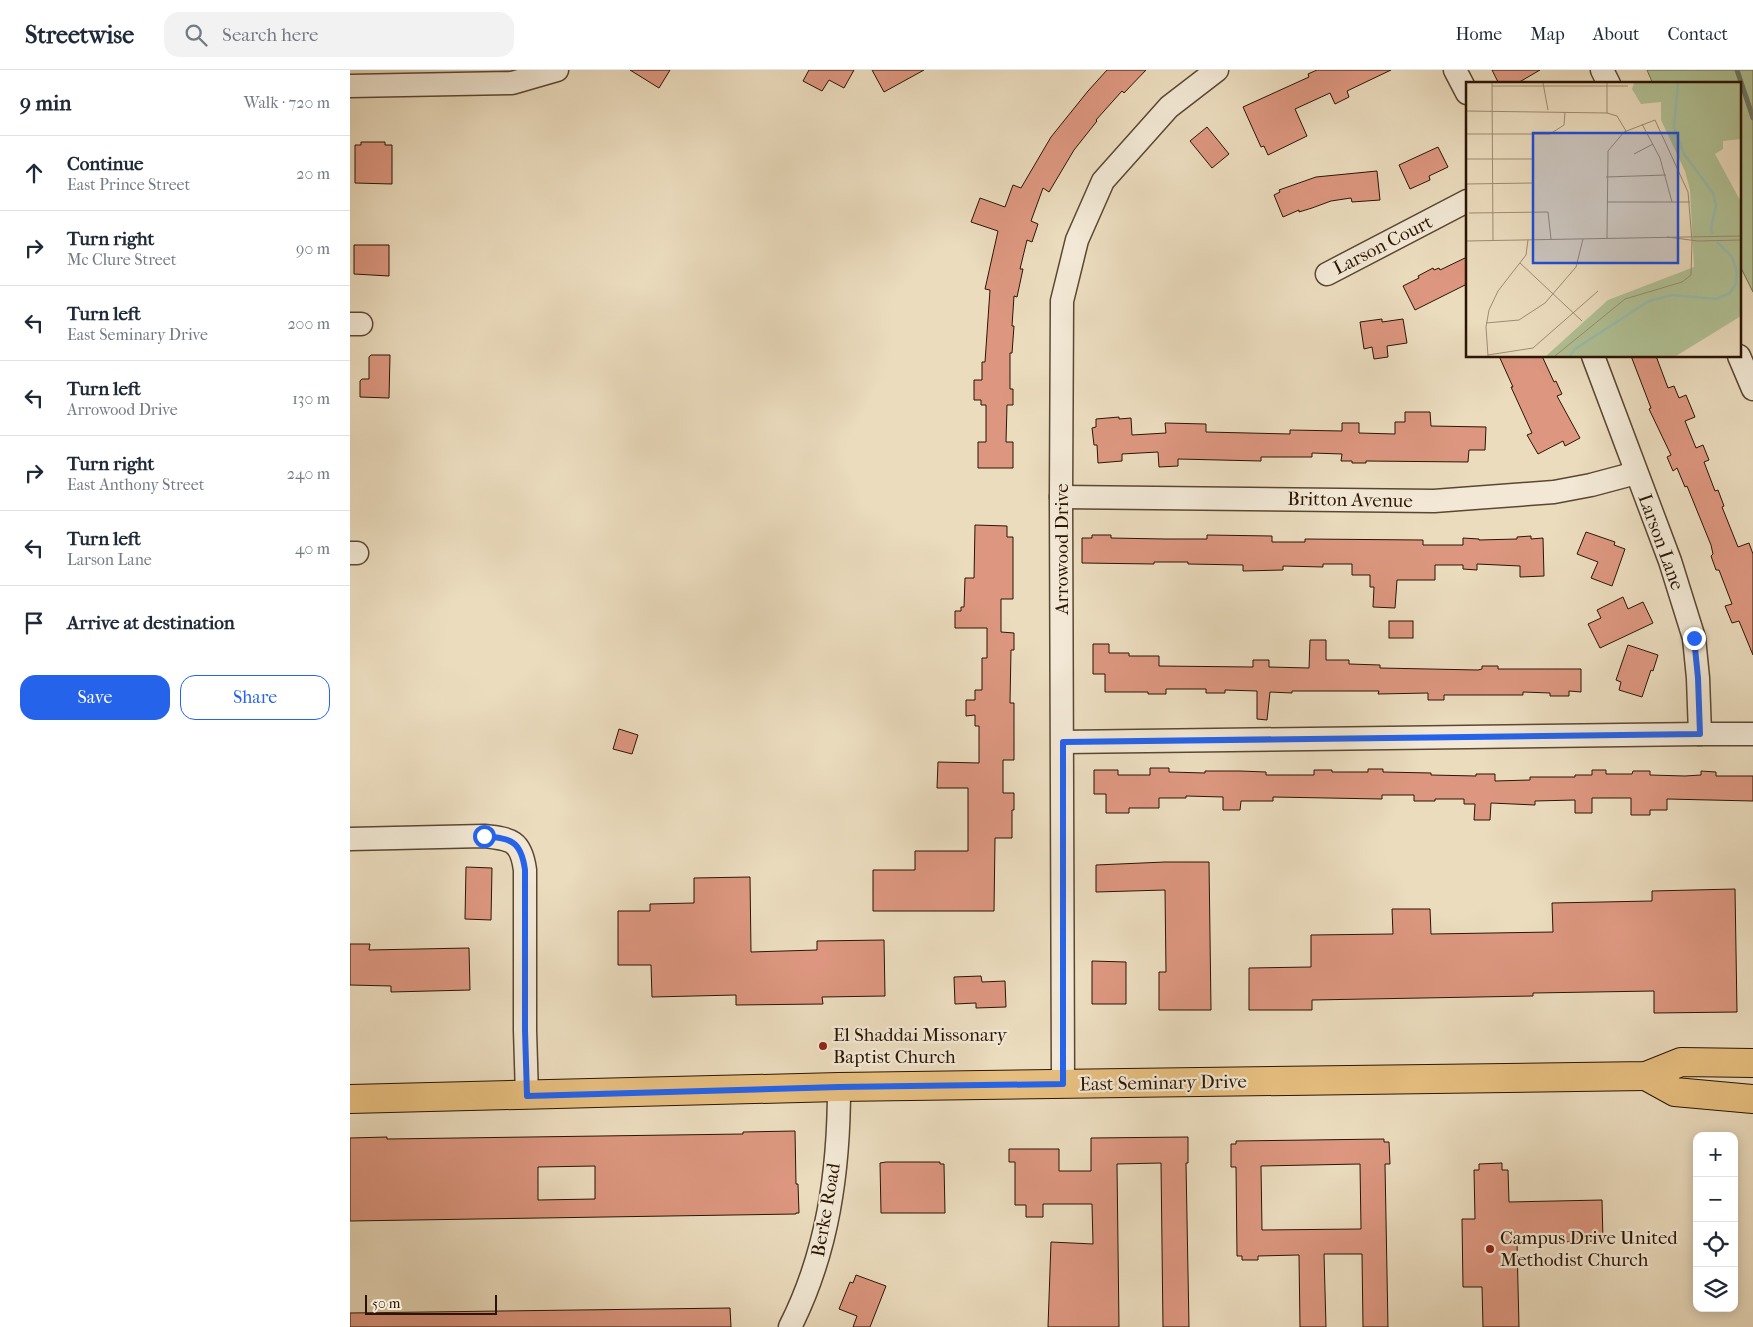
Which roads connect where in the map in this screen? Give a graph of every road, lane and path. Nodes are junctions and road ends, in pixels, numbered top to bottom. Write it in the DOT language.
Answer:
graph roads {
  1 [pos="557,70"];
  2 [pos="1217,70"];
  3 [pos="1455,70"];
  4 [pos="1602,70"];
  5 [pos="1608,82"];
  6 [pos="350,86"];
  7 [pos="1466,90"];
  8 [pos="1466,203"];
  9 [pos="1326,274"];
  10 [pos="1594,358"];
  11 [pos="1740,358"];
  12 [pos="1753,390"];
  13 [pos="1636,473"];
  14 [pos="1061,497"];
  15 [pos="1700,734"];
  16 [pos="1753,734"];
  17 [pos="1063,742"];
  18 [pos="350,839"];
  19 [pos="1753,1063"];
  20 [pos="1646,1076"];
  21 [pos="1063,1084"];
  22 [pos="839,1087"];
  23 [pos="527,1096"];
  24 [pos="350,1099"];
  25 [pos="1753,1099"];
  26 [pos="790,1327"];
  1 -- 6 [label="street"];
  2 -- 14 [label="street, Arrowood Drive"];
  3 -- 7 [label="street"];
  4 -- 5 [label="street"];
  8 -- 9 [label="street, Larson Court"];
  10 -- 13 [label="street, Larson Lane"];
  11 -- 12 [label="street"];
  13 -- 14 [label="street, Britton Avenue"];
  13 -- 15 [label="street, Larson Lane"];
  14 -- 17 [label="street, Arrowood Drive"];
  15 -- 16 [label="street"];
  15 -- 17 [label="street"];
  17 -- 21 [label="street, Arrowood Drive"];
  18 -- 23 [label="street"];
  19 -- 20 [label="main road, East Seminary Drive"];
  20 -- 21 [label="main road, East Seminary Drive"];
  20 -- 25 [label="main road"];
  21 -- 22 [label="main road, East Seminary Drive"];
  22 -- 23 [label="main road, East Seminary Drive"];
  22 -- 26 [label="street, Berke Road"];
  23 -- 24 [label="main road, East Seminary Drive"];
}
